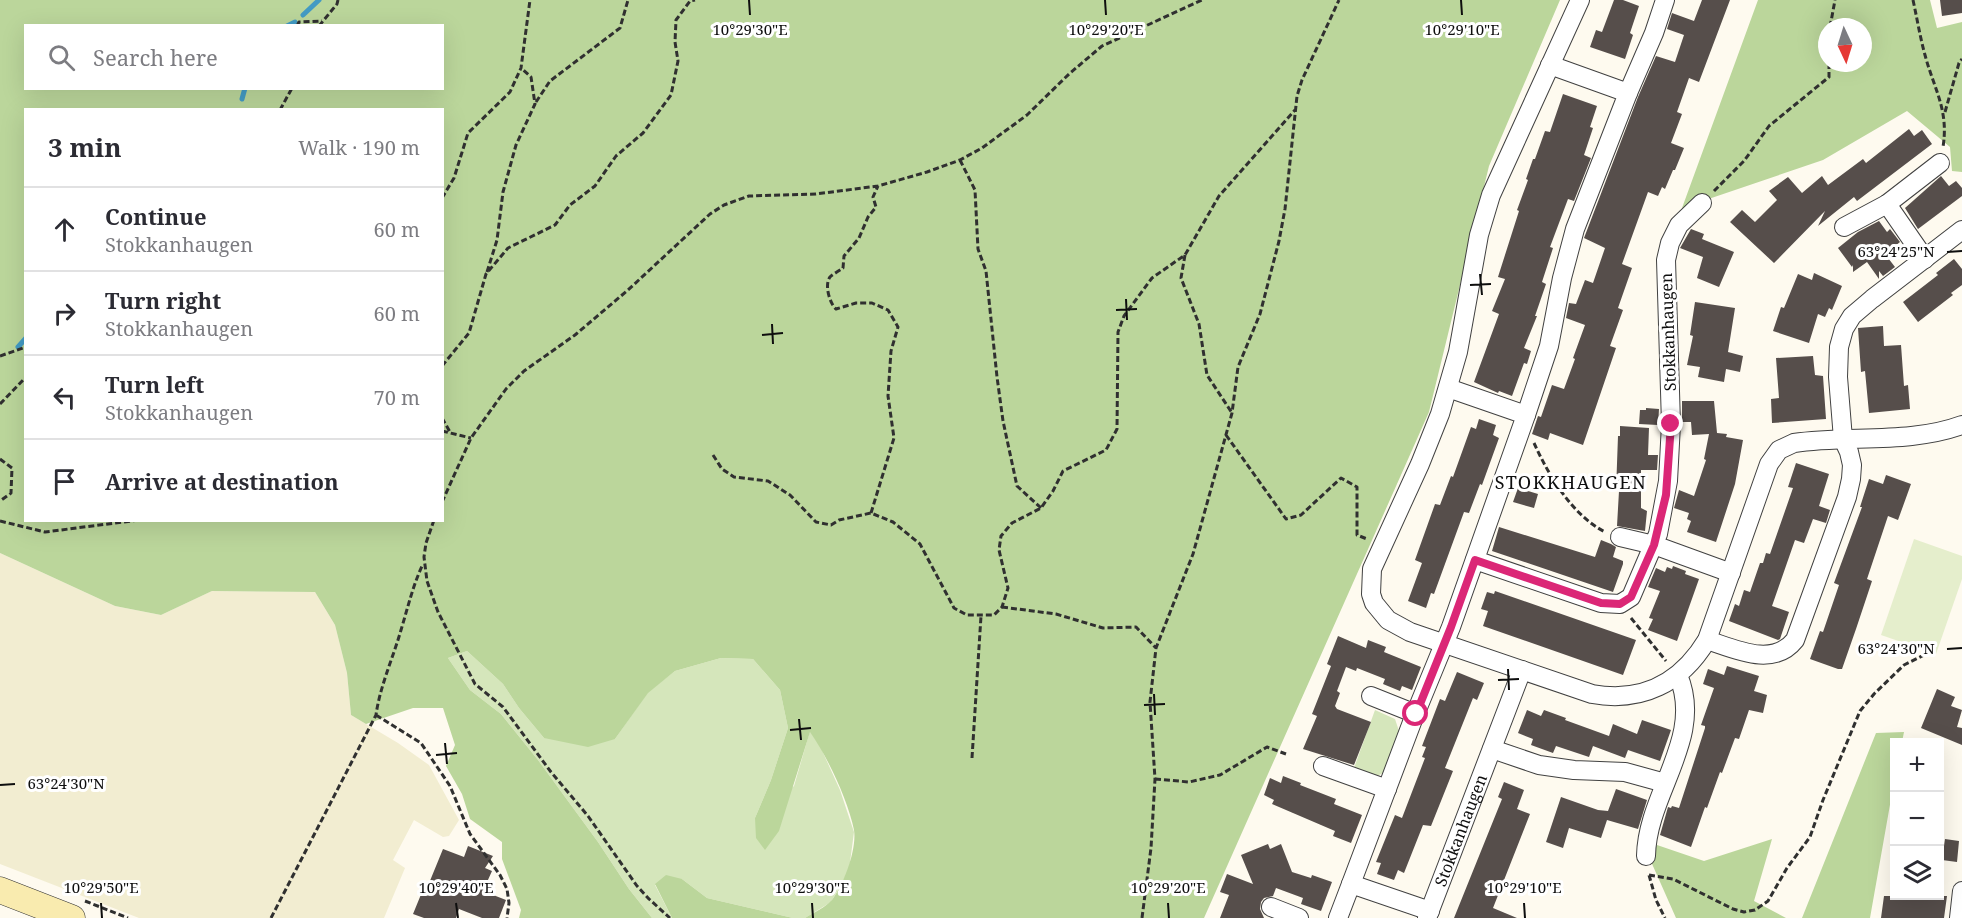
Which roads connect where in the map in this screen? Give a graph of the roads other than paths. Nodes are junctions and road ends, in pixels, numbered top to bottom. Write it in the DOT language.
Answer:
graph roads {
  1 [pos="1580,0"];
  2 [pos="1665,0"];
  3 [pos="1550,64"];
  4 [pos="1628,93"];
  5 [pos="1940,163"];
  6 [pos="1702,202"];
  7 [pos="1887,204"];
  8 [pos="1844,227"];
  9 [pos="1962,230"];
  10 [pos="1925,259"];
  11 [pos="1448,388"];
  12 [pos="1524,423"];
  13 [pos="1962,425"];
  14 [pos="1843,439"];
  15 [pos="1620,537"];
  16 [pos="1654,545"];
  17 [pos="1475,560"];
  18 [pos="1731,573"];
  19 [pos="1707,640"];
  20 [pos="1445,644"];
  21 [pos="1521,670"];
  22 [pos="1678,675"];
  23 [pos="1371,696"];
  24 [pos="1416,714"];
  25 [pos="1492,749"];
  26 [pos="1323,766"];
  27 [pos="1665,783"];
  28 [pos="1387,789"];
  29 [pos="1646,856"];
  30 [pos="1351,884"];
  31 [pos="0,890"];
  32 [pos="1962,891"];
  33 [pos="1271,907"];
  34 [pos="1428,914"];
  35 [pos="72,918"];
  36 [pos="1299,918"];
  37 [pos="1338,918"];
  38 [pos="1959,918"];
  1 -- 3 [label="street"];
  2 -- 4 [label="street"];
  3 -- 4 [label="street"];
  3 -- 11 [label="street"];
  4 -- 12 [label="street"];
  5 -- 7 [label="street"];
  6 -- 16 [label="street, Stokkanhaugen"];
  7 -- 8 [label="street"];
  7 -- 10 [label="street"];
  9 -- 10 [label="street"];
  10 -- 14 [label="street"];
  11 -- 12 [label="street"];
  11 -- 20 [label="street"];
  12 -- 17 [label="street"];
  13 -- 14 [label="street"];
  14 -- 18 [label="street"];
  14 -- 19 [label="street"];
  15 -- 16 [label="street"];
  16 -- 17 [label="street, Stokkanhaugen"];
  16 -- 18 [label="street"];
  17 -- 20 [label="street"];
  18 -- 19 [label="street"];
  19 -- 22 [label="street"];
  20 -- 21 [label="street"];
  20 -- 24 [label="street"];
  21 -- 22 [label="street"];
  21 -- 25 [label="street, Stokkanhaugen"];
  22 -- 27 [label="street"];
  23 -- 24 [label="street"];
  24 -- 28 [label="street"];
  25 -- 27 [label="street"];
  25 -- 34 [label="street, Stokkanhaugen"];
  26 -- 28 [label="street"];
  27 -- 29 [label="street"];
  28 -- 30 [label="street"];
  30 -- 34 [label="street, Stokkanhaugen"];
  30 -- 37 [label="street"];
  31 -- 35 [label="main road"];
  32 -- 38 [label="street"];
  33 -- 36 [label="street"];
}
